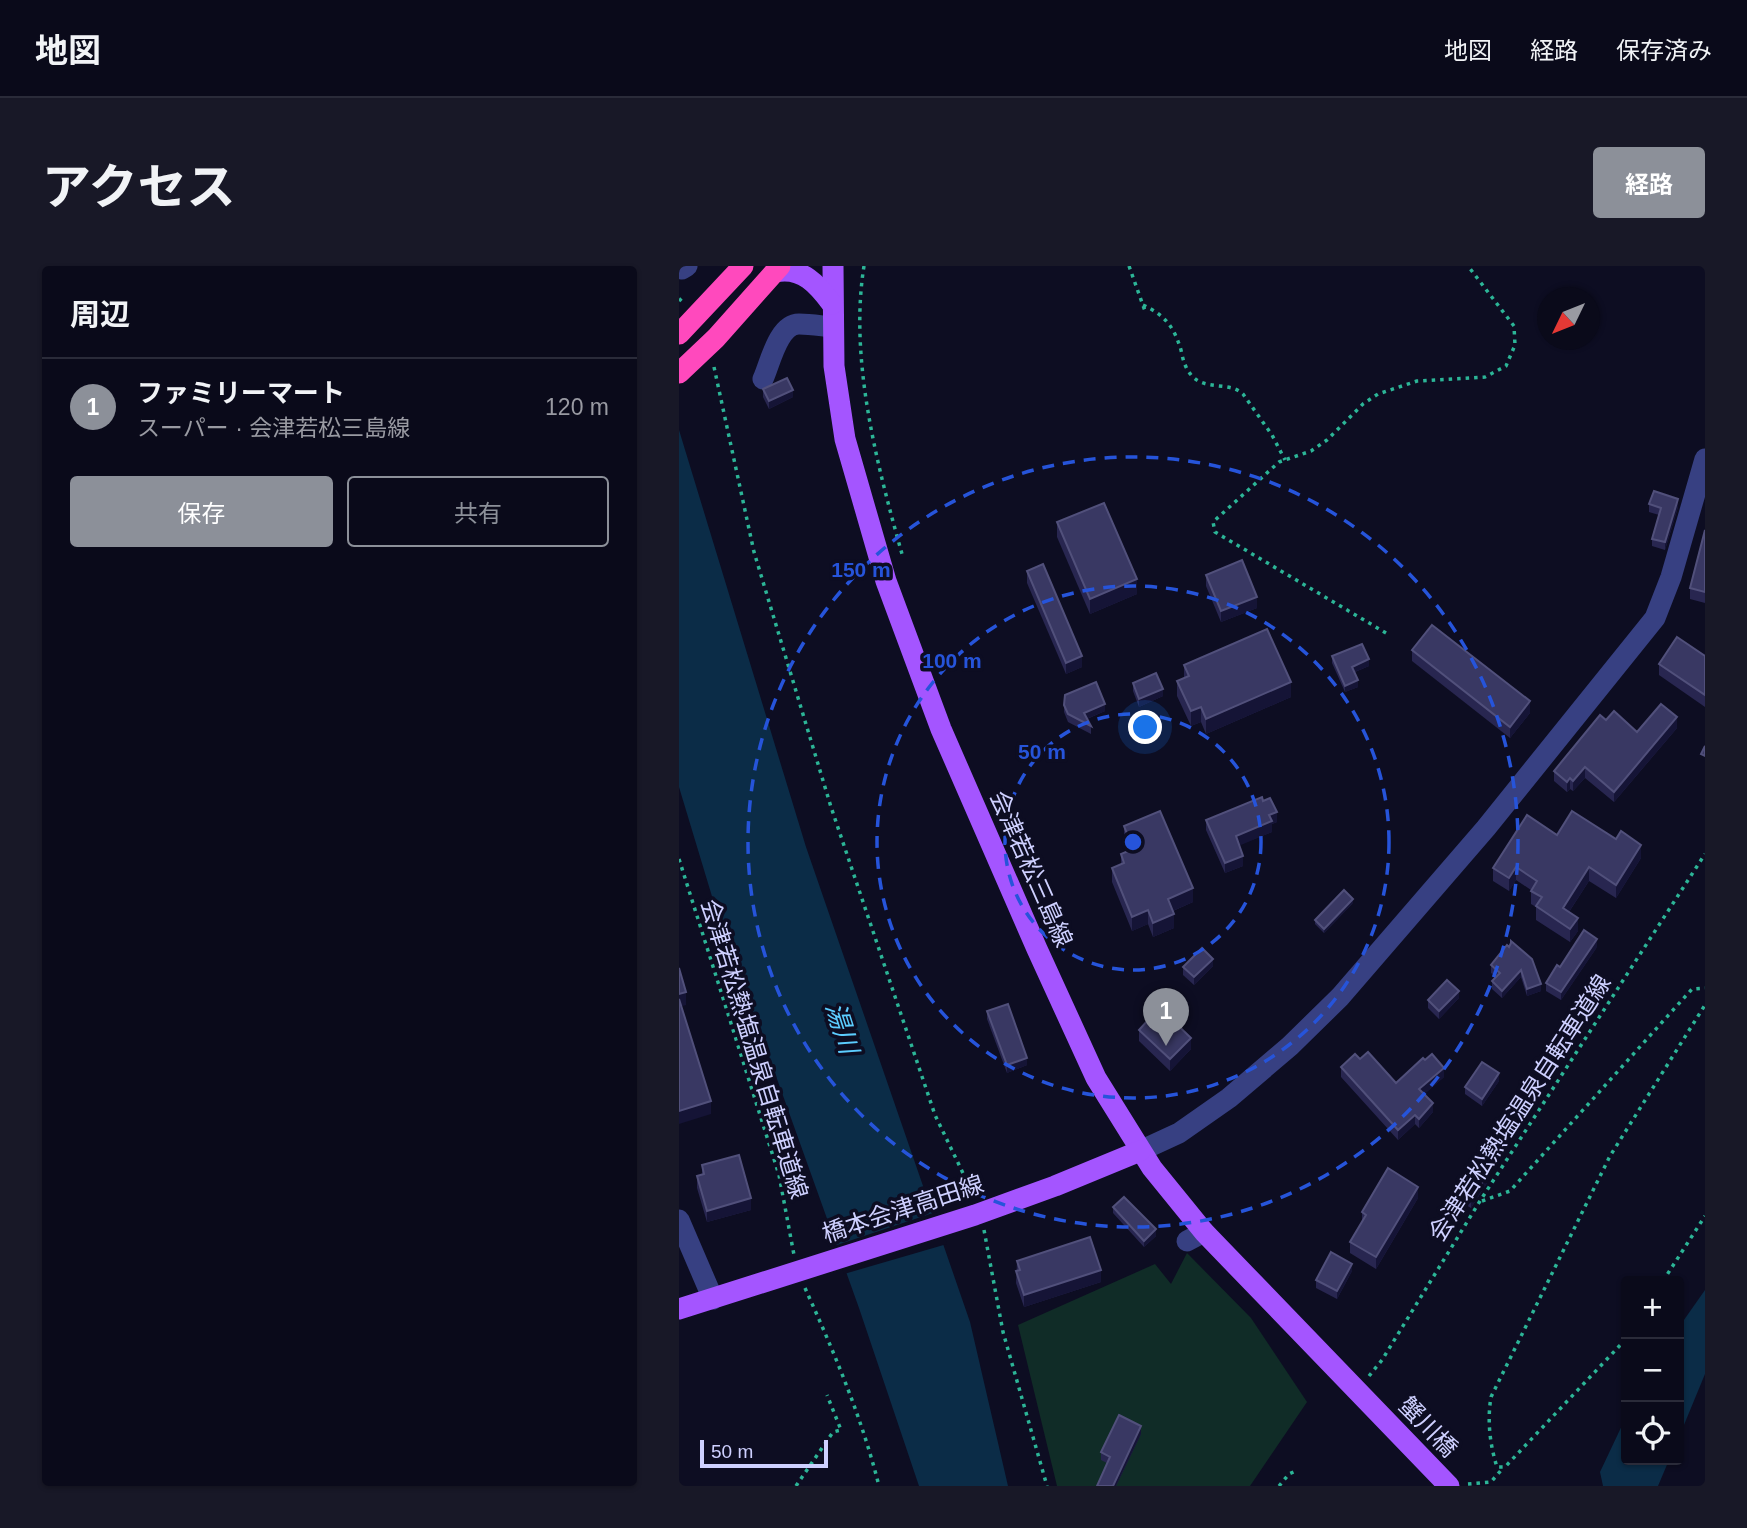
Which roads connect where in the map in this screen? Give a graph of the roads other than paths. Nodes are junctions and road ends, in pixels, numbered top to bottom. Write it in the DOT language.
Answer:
graph roads {
  1 [pos="743,266"];
  2 [pos="833,266"];
  3 [pos="778,269"];
  4 [pos="832,304"];
  5 [pos="833,327"];
  6 [pos="679,334"];
  7 [pos="679,373"];
  8 [pos="763,379"];
  9 [pos="1705,459"];
  10 [pos="1140,1151"];
  11 [pos="679,1220"];
  12 [pos="713,1298"];
  13 [pos="679,1309"];
  14 [pos="1369,1404"];
  15 [pos="1449,1486"];
  1 -- 6 [label="highway"];
  2 -- 4 [label="main road, 会津若松三島線"];
  3 -- 4 [label="main road"];
  3 -- 7 [label="highway"];
  4 -- 5 [label="main road, 会津若松三島線"];
  5 -- 8 [label="street"];
  5 -- 10 [label="main road, 会津若松三島線"];
  9 -- 10 [label="street"];
  10 -- 12 [label="main road, 橋本会津高田線"];
  10 -- 14 [label="main road, 会津若松三島線"];
  11 -- 12 [label="street"];
  12 -- 13 [label="main road, 橋本会津高田線"];
  14 -- 15 [label="main road, 蟹川橋"];
}
